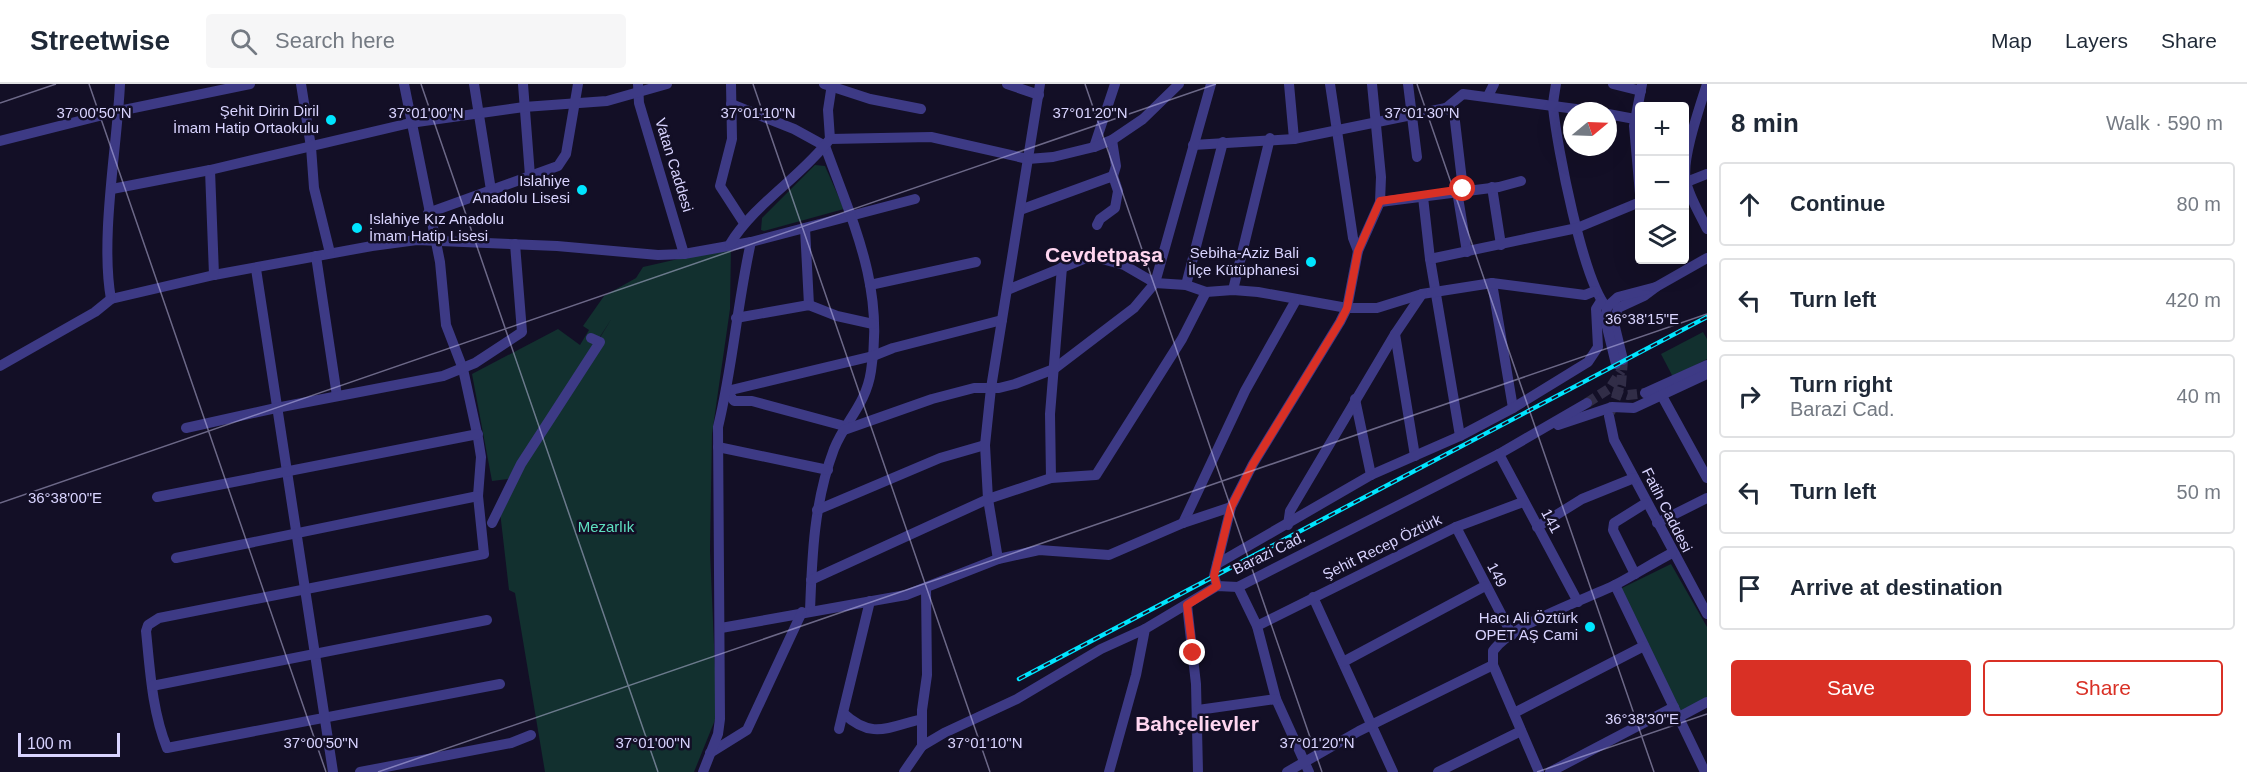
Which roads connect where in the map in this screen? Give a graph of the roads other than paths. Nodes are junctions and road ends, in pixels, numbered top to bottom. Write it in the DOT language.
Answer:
graph roads {
  1 [pos="120,84"];
  2 [pos="250,84"];
  3 [pos="301,84"];
  4 [pos="404,84"];
  5 [pos="474,84"];
  6 [pos="523,84"];
  7 [pos="578,84"];
  8 [pos="667,84"];
  9 [pos="731,84"];
  10 [pos="1007,84"];
  11 [pos="1115,84"];
  12 [pos="1179,84"];
  13 [pos="1211,84"];
  14 [pos="1289,84"];
  15 [pos="1330,84"];
  16 [pos="1372,84"];
  17 [pos="1408,84"];
  18 [pos="1494,84"];
  19 [pos="1556,84"];
  20 [pos="1613,84"];
  21 [pos="1707,84"];
  22 [pos="830,85"];
  23 [pos="1641,87"];
  24 [pos="638,88"];
  25 [pos="1039,89"];
  26 [pos="1488,96"];
  27 [pos="1639,102"];
  28 [pos="731,104"];
  29 [pos="575,105"];
  30 [pos="1553,105"];
  31 [pos="524,107"];
  32 [pos="1563,107"];
  33 [pos="1446,108"];
  34 [pos="921,109"];
  35 [pos="119,111"];
  36 [pos="479,114"];
  37 [pos="1411,115"];
  38 [pos="1617,116"];
  39 [pos="1635,119"];
  40 [pos="1376,122"];
  41 [pos="410,123"];
  42 [pos="1336,132"];
  43 [pos="1689,132"];
  44 [pos="1270,138"];
  45 [pos="1294,139"];
  46 [pos="1112,140"];
  47 [pos="0,141"];
  48 [pos="827,142"];
  49 [pos="1223,142"];
  50 [pos="1193,145"];
  51 [pos="312,147"];
  52 [pos="1094,147"];
  53 [pos="1417,157"];
  54 [pos="1028,159"];
  55 [pos="210,170"];
  56 [pos="1707,174"];
  57 [pos="530,176"];
  58 [pos="1113,176"];
  59 [pos="1521,181"];
  60 [pos="1689,181"];
  61 [pos="1492,187"];
  62 [pos="112,189"];
  63 [pos="491,190"];
  64 [pos="1460,190"];
  65 [pos="1689,191"];
  66 [pos="1423,197"];
  67 [pos="915,199"];
  68 [pos="1380,201"];
  69 [pos="1635,204"];
  70 [pos="1020,210"];
  71 [pos="428,213"];
  72 [pos="853,216"];
  73 [pos="744,223"];
  74 [pos="1097,225"];
  75 [pos="805,228"];
  76 [pos="1577,228"];
  77 [pos="1707,229"];
  78 [pos="435,240"];
  79 [pos="751,242"];
  80 [pos="515,244"];
  81 [pos="730,244"];
  82 [pos="1501,245"];
  83 [pos="1358,251"];
  84 [pos="1467,252"];
  85 [pos="330,253"];
  86 [pos="684,254"];
  87 [pos="316,256"];
  88 [pos="1707,258"];
  89 [pos="1430,259"];
  90 [pos="976,262"];
  91 [pos="1062,267"];
  92 [pos="256,268"];
  93 [pos="214,275"];
  94 [pos="1155,283"];
  95 [pos="1492,283"];
  96 [pos="870,285"];
  97 [pos="1186,285"];
  98 [pos="1656,286"];
  99 [pos="1007,290"];
  100 [pos="1233,290"];
  101 [pos="1206,292"];
  102 [pos="1436,292"];
  103 [pos="1422,294"];
  104 [pos="111,299"];
  105 [pos="1296,300"];
  106 [pos="1601,300"];
  107 [pos="809,305"];
  108 [pos="1347,308"];
  109 [pos="736,318"];
  110 [pos="1002,320"];
  111 [pos="873,324"];
  112 [pos="1395,334"];
  113 [pos="591,338"];
  114 [pos="873,356"];
  115 [pos="1707,365"];
  116 [pos="0,366"];
  117 [pos="463,369"];
  118 [pos="1054,369"];
  119 [pos="1707,374"];
  120 [pos="991,388"];
  121 [pos="727,391"];
  122 [pos="1645,393"];
  123 [pos="337,396"];
  124 [pos="1662,396"];
  125 [pos="1355,399"];
  126 [pos="1586,400"];
  127 [pos="276,408"];
  128 [pos="1513,408"];
  129 [pos="1609,416"];
  130 [pos="186,428"];
  131 [pos="846,429"];
  132 [pos="1537,430"];
  133 [pos="477,434"];
  134 [pos="1460,436"];
  135 [pos="985,446"];
  136 [pos="718,447"];
  137 [pos="1499,454"];
  138 [pos="1415,456"];
  139 [pos="1703,461"];
  140 [pos="286,470"];
  141 [pos="828,470"];
  142 [pos="1371,475"];
  143 [pos="1051,478"];
  144 [pos="1634,478"];
  145 [pos="1707,478"];
  146 [pos="478,496"];
  147 [pos="157,497"];
  148 [pos="1707,498"];
  149 [pos="987,499"];
  150 [pos="1523,502"];
  151 [pos="1646,503"];
  152 [pos="1231,507"];
  153 [pos="817,510"];
  154 [pos="492,523"];
  155 [pos="1183,523"];
  156 [pos="1657,523"];
  157 [pos="1288,525"];
  158 [pos="1456,527"];
  159 [pos="1536,527"];
  160 [pos="295,531"];
  161 [pos="1672,553"];
  162 [pos="176,558"];
  163 [pos="998,558"];
  164 [pos="1216,564"];
  165 [pos="1635,574"];
  166 [pos="811,580"];
  167 [pos="1615,585"];
  168 [pos="1217,586"];
  169 [pos="1485,586"];
  170 [pos="1238,587"];
  171 [pos="926,588"];
  172 [pos="305,591"];
  173 [pos="1313,597"];
  174 [pos="870,601"];
  175 [pos="1578,602"];
  176 [pos="1187,605"];
  177 [pos="806,611"];
  178 [pos="1707,614"];
  179 [pos="487,620"];
  180 [pos="1257,627"];
  181 [pos="721,628"];
  182 [pos="1145,630"];
  183 [pos="1512,635"];
  184 [pos="1644,646"];
  185 [pos="314,654"];
  186 [pos="1343,662"];
  187 [pos="1494,665"];
  188 [pos="500,684"];
  189 [pos="152,686"];
  190 [pos="1276,699"];
  191 [pos="1707,702"];
  192 [pos="1198,710"];
  193 [pos="1677,712"];
  194 [pos="843,713"];
  195 [pos="1514,713"];
  196 [pos="324,717"];
  197 [pos="922,719"];
  198 [pos="1371,726"];
  199 [pos="839,729"];
  200 [pos="1521,731"];
  201 [pos="531,735"];
  202 [pos="922,747"];
  203 [pos="710,753"];
  204 [pos="1307,767"];
  205 [pos="1703,771"];
  206 [pos="333,772"];
  207 [pos="360,772"];
  208 [pos="703,772"];
  209 [pos="904,772"];
  210 [pos="1109,772"];
  211 [pos="1198,772"];
  212 [pos="1287,772"];
  213 [pos="1393,772"];
  214 [pos="1438,772"];
  215 [pos="1539,772"];
  216 [pos="1550,772"];
  1 -- 35 [label="street"];
  2 -- 35 [label="street"];
  3 -- 51 [label="street"];
  4 -- 41 [label="street"];
  5 -- 36 [label="street"];
  6 -- 31 [label="street"];
  7 -- 29 [label="street"];
  8 -- 24 [label="street"];
  9 -- 28 [label="street"];
  10 -- 25 [label="street"];
  11 -- 52 [label="street"];
  12 -- 46 [label="street"];
  13 -- 50 [label="street"];
  14 -- 45 [label="street"];
  15 -- 42 [label="street"];
  16 -- 40 [label="street"];
  17 -- 37 [label="street"];
  18 -- 26 [label="street"];
  19 -- 30 [label="street"];
  20 -- 23 [label="street"];
  21 -- 43 [label="street"];
  22 -- 34 [label="street"];
  22 -- 48 [label="street"];
  23 -- 27 [label="street"];
  24 -- 29 [label="street"];
  24 -- 86 [label="street, Vatan Caddesi"];
  25 -- 54 [label="street"];
  26 -- 30 [label="street"];
  26 -- 33 [label="street"];
  28 -- 48 [label="street"];
  28 -- 73 [label="street"];
  29 -- 31 [label="street"];
  29 -- 57 [label="street"];
  30 -- 32 [label="street"];
  30 -- 76 [label="street"];
  31 -- 36 [label="street"];
  31 -- 57 [label="street"];
  33 -- 37 [label="street"];
  33 -- 64 [label="street"];
  35 -- 47 [label="street"];
  35 -- 62 [label="street"];
  36 -- 41 [label="street"];
  36 -- 63 [label="street"];
  37 -- 40 [label="street"];
  37 -- 53 [label="street"];
  38 -- 39 [label="street"];
  40 -- 42 [label="street"];
  40 -- 68 [label="street"];
  41 -- 51 [label="street"];
  41 -- 71 [label="street"];
  42 -- 45 [label="street"];
  42 -- 83 [label="street"];
  44 -- 45 [label="street"];
  44 -- 49 [label="street"];
  44 -- 100 [label="street"];
  46 -- 52 [label="street"];
  46 -- 58 [label="street"];
  48 -- 54 [label="street"];
  48 -- 72 [label="street"];
  48 -- 73 [label="street"];
  49 -- 50 [label="street"];
  49 -- 97 [label="street"];
  50 -- 94 [label="street"];
  51 -- 55 [label="street"];
  51 -- 85 [label="street"];
  52 -- 54 [label="street"];
  54 -- 70 [label="street"];
  55 -- 62 [label="street"];
  55 -- 93 [label="street"];
  56 -- 60 [label="street"];
  57 -- 63 [label="street"];
  58 -- 70 [label="street"];
  58 -- 74 [label="street"];
  59 -- 61 [label="street"];
  61 -- 64 [label="street"];
  61 -- 82 [label="street"];
  62 -- 104 [label="street"];
  63 -- 71 [label="street"];
  64 -- 66 [label="street"];
  64 -- 84 [label="street"];
  65 -- 77 [label="street"];
  66 -- 68 [label="street"];
  66 -- 89 [label="street"];
  67 -- 72 [label="street"];
  68 -- 83 [label="street"];
  69 -- 76 [label="street"];
  70 -- 99 [label="street"];
  71 -- 78 [label="street"];
  72 -- 75 [label="street"];
  72 -- 96 [label="street"];
  73 -- 81 [label="street"];
  75 -- 79 [label="street"];
  75 -- 107 [label="street"];
  76 -- 82 [label="street"];
  76 -- 106 [label="street"];
  78 -- 80 [label="street"];
  78 -- 85 [label="street"];
  78 -- 117 [label="street"];
  79 -- 81 [label="street"];
  79 -- 109 [label="street"];
  80 -- 86 [label="street"];
  80 -- 117 [label="street"];
  81 -- 86 [label="street"];
  82 -- 84 [label="street"];
  83 -- 108 [label="street"];
  84 -- 89 [label="street"];
  85 -- 87 [label="street"];
  87 -- 92 [label="street"];
  87 -- 123 [label="street"];
  88 -- 98 [label="street"];
  89 -- 102 [label="street"];
  90 -- 96 [label="street"];
  91 -- 94 [label="street"];
  91 -- 99 [label="street"];
  91 -- 118 [label="street"];
  92 -- 93 [label="street"];
  92 -- 127 [label="street"];
  93 -- 104 [label="street"];
  94 -- 97 [label="street"];
  94 -- 118 [label="street"];
  95 -- 102 [label="street"];
  95 -- 106 [label="street"];
  95 -- 128 [label="street"];
  96 -- 111 [label="street"];
  97 -- 101 [label="street"];
  98 -- 106 [label="street"];
  98 -- 106 [label="street"];
  99 -- 110 [label="street"];
  100 -- 101 [label="street"];
  100 -- 105 [label="street"];
  101 -- 143 [label="street"];
  102 -- 103 [label="street"];
  102 -- 134 [label="street"];
  103 -- 108 [label="street"];
  103 -- 112 [label="street"];
  104 -- 116 [label="street"];
  105 -- 108 [label="street"];
  105 -- 155 [label="street"];
  106 -- 128 [label="street"];
  107 -- 109 [label="street"];
  107 -- 111 [label="street"];
  108 -- 152 [label="street"];
  109 -- 121 [label="street"];
  110 -- 114 [label="street"];
  110 -- 120 [label="street"];
  111 -- 114 [label="street"];
  112 -- 125 [label="street"];
  112 -- 138 [label="street"];
  113 -- 154 [label="street"];
  114 -- 121 [label="street"];
  114 -- 131 [label="street"];
  115 -- 122 [label="street"];
  117 -- 123 [label="street"];
  117 -- 133 [label="street"];
  118 -- 120 [label="street"];
  118 -- 143 [label="street"];
  119 -- 124 [label="street"];
  120 -- 131 [label="street"];
  120 -- 135 [label="street"];
  121 -- 131 [label="street"];
  121 -- 136 [label="street"];
  123 -- 127 [label="street"];
  124 -- 132 [label="street"];
  124 -- 139 [label="street"];
  125 -- 142 [label="street"];
  125 -- 157 [label="street"];
  126 -- 132 [label="street"];
  127 -- 130 [label="street"];
  127 -- 140 [label="street"];
  128 -- 134 [label="street"];
  129 -- 144 [label="street, Fatih Caddesi"];
  131 -- 141 [label="street"];
  132 -- 137 [label="street, Barazi Cad."];
  133 -- 140 [label="street"];
  133 -- 146 [label="street"];
  134 -- 138 [label="street"];
  135 -- 149 [label="street"];
  135 -- 153 [label="street"];
  136 -- 141 [label="street"];
  136 -- 181 [label="street"];
  137 -- 150 [label="street, 141"];
  137 -- 170 [label="street, Barazi Cad."];
  138 -- 142 [label="street"];
  139 -- 145 [label="street"];
  140 -- 147 [label="street"];
  140 -- 160 [label="street"];
  141 -- 153 [label="street"];
  142 -- 157 [label="street"];
  143 -- 149 [label="street"];
  144 -- 151 [label="street, Fatih Caddesi"];
  144 -- 159 [label="street"];
  146 -- 160 [label="street"];
  146 -- 172 [label="street"];
  148 -- 156 [label="street"];
  149 -- 163 [label="street"];
  149 -- 166 [label="street"];
  150 -- 158 [label="street, Şehit Recep Öztürk"];
  150 -- 159 [label="street, 141"];
  151 -- 156 [label="street, Fatih Caddesi"];
  151 -- 165 [label="street"];
  152 -- 155 [label="street"];
  152 -- 164 [label="street"];
  153 -- 166 [label="street"];
  155 -- 163 [label="street"];
  156 -- 161 [label="street, Fatih Caddesi"];
  157 -- 164 [label="street"];
  158 -- 169 [label="street, 149"];
  158 -- 173 [label="street, Şehit Recep Öztürk"];
  159 -- 175 [label="street, 141"];
  160 -- 162 [label="street"];
  160 -- 172 [label="street"];
  161 -- 165 [label="street"];
  161 -- 178 [label="street, Fatih Caddesi"];
  163 -- 171 [label="street"];
  164 -- 168 [label="street"];
  165 -- 167 [label="street"];
  166 -- 177 [label="street"];
  167 -- 175 [label="street"];
  167 -- 184 [label="street"];
  168 -- 170 [label="street, Barazi Cad."];
  168 -- 176 [label="street, Barazi Cad."];
  169 -- 183 [label="street, 149"];
  169 -- 186 [label="street"];
  170 -- 180 [label="street"];
  171 -- 174 [label="street"];
  171 -- 197 [label="street"];
  172 -- 185 [label="street"];
  172 -- 189 [label="street"];
  173 -- 180 [label="street, Şehit Recep Öztürk"];
  173 -- 186 [label="street"];
  174 -- 177 [label="street"];
  174 -- 194 [label="street"];
  175 -- 183 [label="street"];
  176 -- 182 [label="street, Barazi Cad."];
  176 -- 192 [label="street"];
  177 -- 181 [label="street"];
  177 -- 203 [label="street"];
  179 -- 185 [label="street"];
  180 -- 190 [label="street"];
  181 -- 203 [label="street"];
  182 -- 202 [label="street, Barazi Cad."];
  182 -- 210 [label="street"];
  183 -- 187 [label="street"];
  184 -- 193 [label="street"];
  184 -- 195 [label="street"];
  185 -- 189 [label="street"];
  185 -- 196 [label="street"];
  186 -- 198 [label="street"];
  187 -- 195 [label="street"];
  187 -- 198 [label="street"];
  188 -- 196 [label="street"];
  189 -- 196 [label="street"];
  190 -- 192 [label="street"];
  190 -- 204 [label="street"];
  191 -- 193 [label="street"];
  192 -- 211 [label="street"];
  193 -- 205 [label="street"];
  193 -- 216 [label="street"];
  194 -- 197 [label="street"];
  194 -- 199 [label="street"];
  195 -- 200 [label="street"];
  196 -- 206 [label="street"];
  197 -- 202 [label="street"];
  198 -- 204 [label="street"];
  198 -- 213 [label="street"];
  200 -- 214 [label="street"];
  200 -- 215 [label="street"];
  201 -- 207 [label="street"];
  202 -- 209 [label="street"];
  203 -- 208 [label="street"];
  204 -- 212 [label="street"];
}
